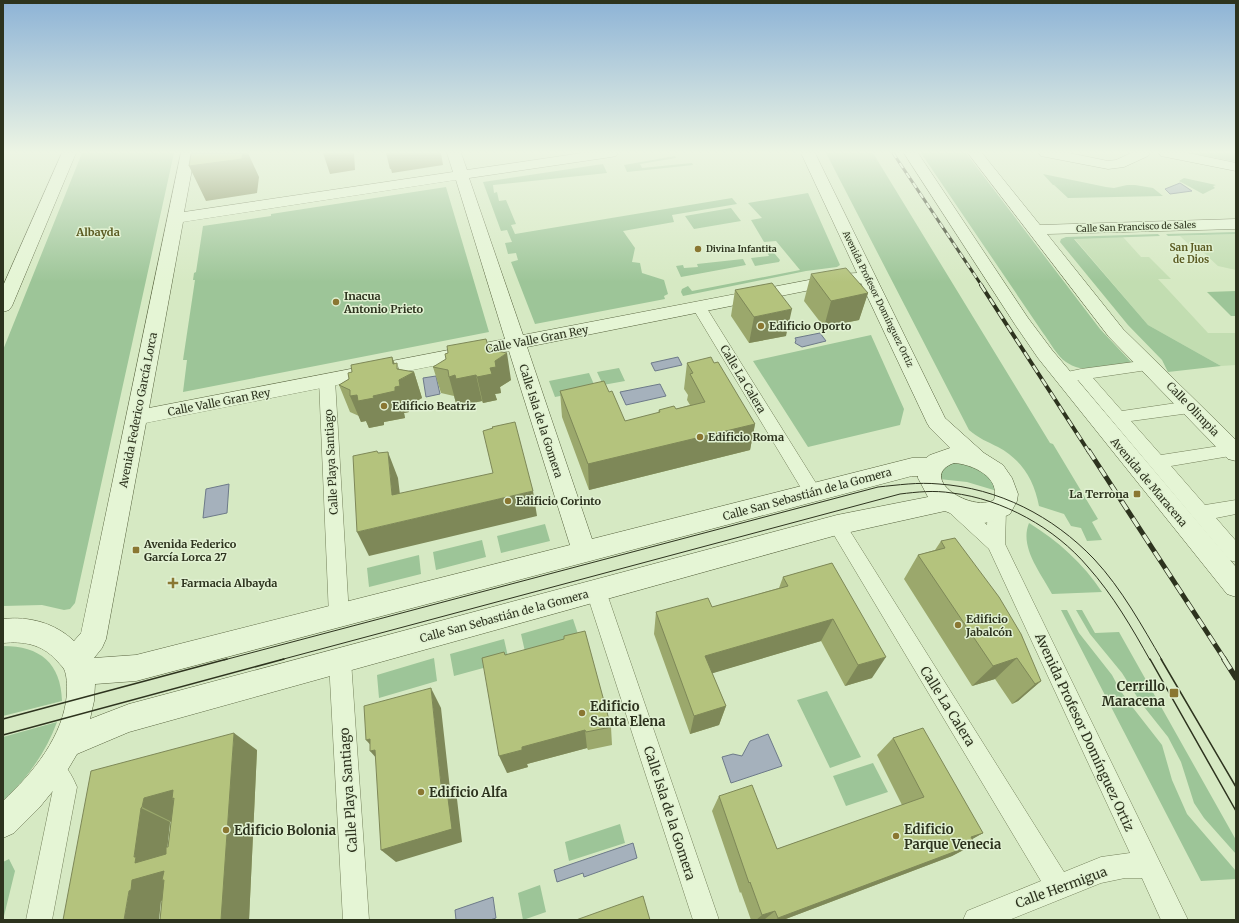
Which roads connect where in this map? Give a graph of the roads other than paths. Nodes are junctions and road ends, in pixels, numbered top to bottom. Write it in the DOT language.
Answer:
graph roads {
  1 [pos="50,196"];
  2 [pos="180,196"];
  3 [pos="321,196"];
  4 [pos="468,196"];
  5 [pos="829,196"];
  6 [pos="939,196"];
  7 [pos="1010,196"];
  8 [pos="176,218"];
  9 [pos="1236,224"];
  10 [pos="1036,230"];
  11 [pos="868,278"];
  12 [pos="3,306"];
  13 [pos="699,307"];
  14 [pos="516,343"];
  15 [pos="1149,365"];
  16 [pos="1072,376"];
  17 [pos="327,380"];
  18 [pos="1190,407"];
  19 [pos="1118,417"];
  20 [pos="136,418"];
  21 [pos="937,423"];
  22 [pos="1234,452"];
  23 [pos="976,459"];
  24 [pos="1156,462"];
  25 [pos="933,464"];
  26 [pos="813,493"];
  27 [pos="951,505"];
  28 [pos="1236,507"];
  29 [pos="997,510"];
  30 [pos="1200,513"];
  31 [pos="837,525"];
  32 [pos="996,544"];
  33 [pos="584,552"];
  34 [pos="1236,554"];
  35 [pos="1235,583"];
  36 [pos="596,591"];
  37 [pos="338,616"];
  38 [pos="3,631"];
  39 [pos="340,661"];
  40 [pos="76,666"];
  41 [pos="60,756"];
  42 [pos="3,822"];
  43 [pos="1149,866"];
  44 [pos="1058,886"];
  45 [pos="39,920"];
  46 [pos="356,920"];
  47 [pos="706,920"];
  48 [pos="976,920"];
  49 [pos="1175,920"];
  1 -- 12 [label="main road"];
  2 -- 8 [label="main road, Avenida Federico García Lorca"];
  3 -- 8 [label="main road"];
  4 -- 14 [label="main road, Calle Isla de la Gomera"];
  5 -- 11 [label="main road, Avenida Profesor Domínguez Ortiz"];
  6 -- 16 [label="main road, Avenida de Maracena"];
  7 -- 10 [label="main road, Calle Olimpia"];
  8 -- 20 [label="main road, Avenida Federico García Lorca"];
  9 -- 10 [label="main road, Calle San Francisco de Sales"];
  10 -- 15 [label="main road, Calle Olimpia"];
  11 -- 13 [label="main road, Calle Valle Gran Rey"];
  11 -- 21 [label="main road, Avenida Profesor Domínguez Ortiz"];
  13 -- 14 [label="main road, Calle Valle Gran Rey"];
  13 -- 26 [label="street, Calle La Calera"];
  14 -- 17 [label="main road, Calle Valle Gran Rey"];
  14 -- 33 [label="main road, Calle Isla de la Gomera"];
  15 -- 16 [label="street"];
  15 -- 18 [label="main road, Calle Olimpia"];
  16 -- 19 [label="street, Avenida de Maracena"];
  16 -- 35 [label="main road, Avenida de Maracena"];
  17 -- 20 [label="main road, Calle Valle Gran Rey"];
  17 -- 37 [label="street, Calle Playa Santiago"];
  18 -- 19 [label="street"];
  18 -- 22 [label="main road, Calle Olimpia"];
  19 -- 24 [label="street, Avenida de Maracena"];
  20 -- 40 [label="main road, Avenida Federico García Lorca"];
  21 -- 23 [label="main road, Avenida Profesor Domínguez Ortiz"];
  21 -- 25 [label="main road"];
  22 -- 24 [label="street, Avenida de Maracena"];
  23 -- 25 [label="main road"];
  23 -- 29 [label="main road"];
  24 -- 30 [label="street, Avenida de Maracena"];
  25 -- 26 [label="main road, Calle San Sebastián de la Gomera"];
  25 -- 27 [label="main road"];
  26 -- 33 [label="main road, Calle San Sebastián de la Gomera"];
  27 -- 29 [label="main road"];
  27 -- 31 [label="main road, Calle San Sebastián de la Gomera"];
  27 -- 32 [label="street, Avenida Profesor Domínguez Ortiz"];
  28 -- 30 [label="street, Avenida de Maracena"];
  29 -- 32 [label="street, Avenida Profesor Domínguez Ortiz"];
  30 -- 34 [label="street, Avenida de Maracena"];
  31 -- 36 [label="main road, Calle San Sebastián de la Gomera"];
  31 -- 44 [label="street, Calle La Calera"];
  32 -- 43 [label="street, Avenida Profesor Domínguez Ortiz"];
  33 -- 37 [label="main road, Calle San Sebastián de la Gomera"];
  36 -- 39 [label="main road, Calle San Sebastián de la Gomera"];
  36 -- 47 [label="street, Calle Isla de la Gomera"];
  37 -- 40 [label="main road, Calle San Sebastián de la Gomera"];
  38 -- 40 [label="main road"];
  39 -- 41 [label="main road, Calle San Sebastián de la Gomera"];
  39 -- 46 [label="street, Calle Playa Santiago"];
  40 -- 41 [label="main road"];
  41 -- 42 [label="main road"];
  41 -- 45 [label="street"];
  43 -- 44 [label="street, Calle Hermigua"];
  43 -- 49 [label="street, Avenida Profesor Domínguez Ortiz"];
  44 -- 48 [label="street, Calle Hermigua"];
}
